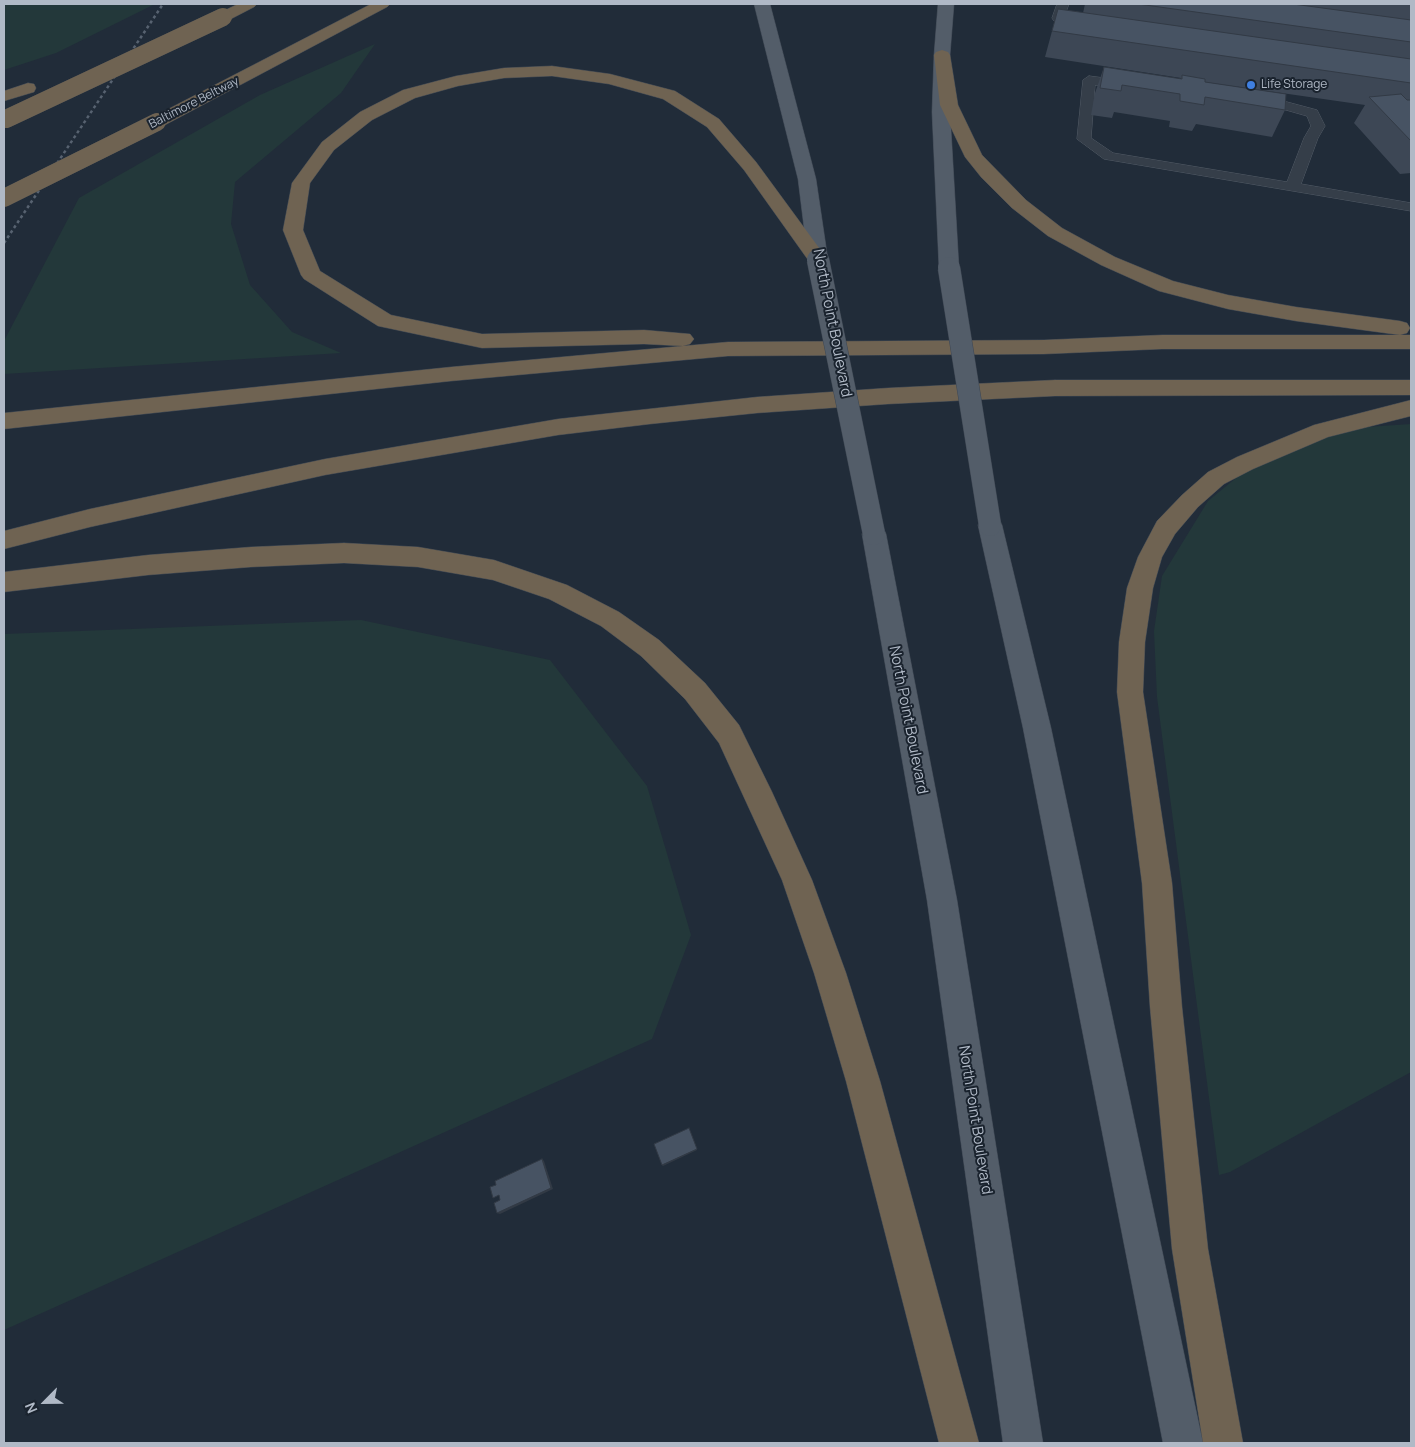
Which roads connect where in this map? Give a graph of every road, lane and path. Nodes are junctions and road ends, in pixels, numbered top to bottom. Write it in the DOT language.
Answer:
graph roads {
  1 [pos="249,4"];
  2 [pos="382,4"];
  3 [pos="762,4"];
  4 [pos="946,4"];
  5 [pos="1063,4"];
  6 [pos="222,10"];
  7 [pos="1088,30"];
  8 [pos="942,55"];
  9 [pos="82,66"];
  10 [pos="46,80"];
  11 [pos="1138,86"];
  12 [pos="4,96"];
  13 [pos="1248,101"];
  14 [pos="5,119"];
  15 [pos="1292,188"];
  16 [pos="1411,194"];
  17 [pos="4,198"];
  18 [pos="1396,205"];
  19 [pos="1411,207"];
  20 [pos="818,260"];
  21 [pos="1411,330"];
  22 [pos="1411,342"];
  23 [pos="834,347"];
  24 [pos="1411,388"];
  25 [pos="1411,408"];
  26 [pos="4,422"];
  27 [pos="4,540"];
  28 [pos="4,582"];
  29 [pos="959,1443"];
  30 [pos="1023,1443"];
  31 [pos="1183,1443"];
  32 [pos="1223,1443"];
  1 -- 6 [label="highway"];
  2 -- 17 [label="highway, Baltimore Beltway, bridge"];
  3 -- 20 [label="main road, North Point Boulevard"];
  4 -- 8 [label="main road"];
  5 -- 7 [label="lane"];
  6 -- 9 [label="highway"];
  6 -- 14 [label="highway, bridge"];
  8 -- 21 [label="highway"];
  8 -- 31 [label="main road, bridge"];
  10 -- 12 [label="highway"];
  11 -- 15 [label="lane"];
  13 -- 15 [label="lane"];
  15 -- 18 [label="lane"];
  16 -- 18 [label="lane"];
  18 -- 19 [label="lane"];
  20 -- 23 [label="highway"];
  20 -- 30 [label="main road, North Point Boulevard, bridge"];
  22 -- 23 [label="highway"];
  23 -- 26 [label="highway"];
  24 -- 27 [label="highway"];
  25 -- 32 [label="highway"];
  28 -- 29 [label="highway"];
}
